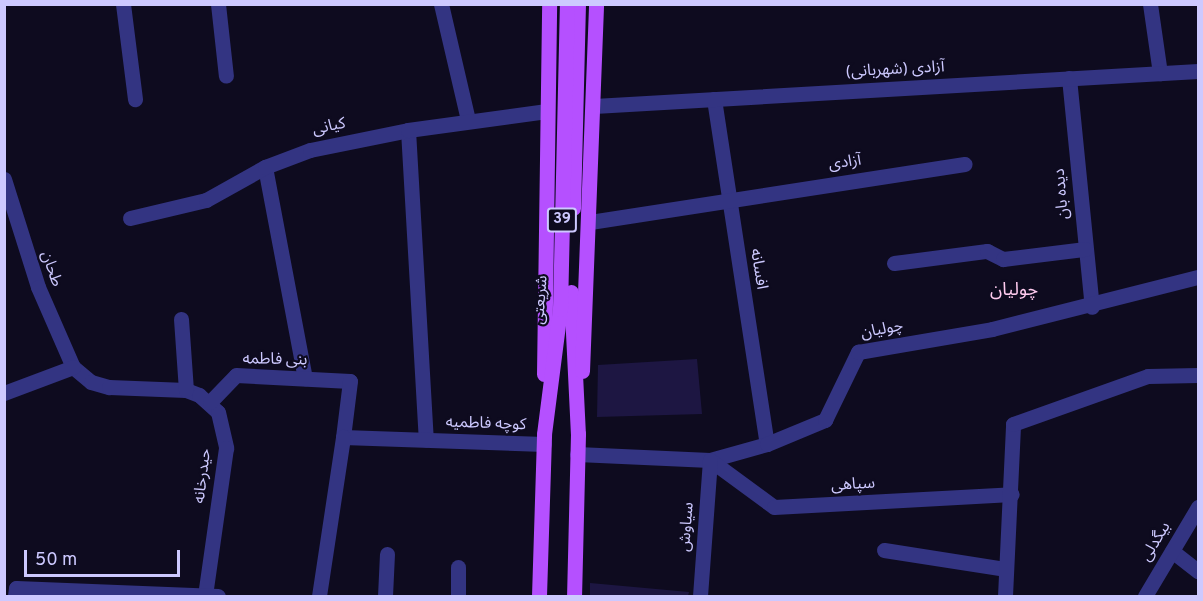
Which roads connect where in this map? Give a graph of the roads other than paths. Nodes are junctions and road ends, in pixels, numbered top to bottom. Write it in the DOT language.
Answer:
graph roads {
  1 [pos="123,4"];
  2 [pos="218,4"];
  3 [pos="441,4"];
  4 [pos="549,4"];
  5 [pos="567,4"];
  6 [pos="578,4"];
  7 [pos="596,4"];
  8 [pos="1150,4"];
  9 [pos="1198,71"];
  10 [pos="1160,73"];
  11 [pos="226,76"];
  12 [pos="1069,78"];
  13 [pos="135,99"];
  14 [pos="714,99"];
  15 [pos="594,106"];
  16 [pos="547,111"];
  17 [pos="468,120"];
  18 [pos="408,130"];
  19 [pos="965,164"];
  20 [pos="265,167"];
  21 [pos="4,179"];
  22 [pos="729,197"];
  23 [pos="130,219"];
  24 [pos="590,222"];
  25 [pos="1085,249"];
  26 [pos="894,263"];
  27 [pos="1198,277"];
  28 [pos="1092,307"];
  29 [pos="181,319"];
  30 [pos="73,367"];
  31 [pos="1198,375"];
  32 [pos="305,378"];
  33 [pos="186,390"];
  34 [pos="4,393"];
  35 [pos="210,402"];
  36 [pos="578,434"];
  37 [pos="343,437"];
  38 [pos="426,439"];
  39 [pos="544,439"];
  40 [pos="766,444"];
  41 [pos="577,454"];
  42 [pos="710,460"];
  43 [pos="1012,494"];
  44 [pos="1198,507"];
  45 [pos="884,550"];
  46 [pos="1172,551"];
  47 [pos="387,554"];
  48 [pos="458,567"];
  49 [pos="1005,569"];
  50 [pos="1198,572"];
  51 [pos="210,596"];
  52 [pos="15,597"];
  53 [pos="319,597"];
  54 [pos="385,597"];
  55 [pos="458,597"];
  56 [pos="539,597"];
  57 [pos="574,597"];
  58 [pos="700,597"];
  59 [pos="1005,597"];
  60 [pos="1145,597"];
  1 -- 13 [label="street"];
  2 -- 11 [label="street"];
  3 -- 17 [label="street"];
  4 -- 16 [label="main road"];
  5 -- 39 [label="main road, شریعتی / 39"];
  6 -- 36 [label="main road, شریعتی / 39"];
  7 -- 15 [label="main road"];
  8 -- 10 [label="street"];
  9 -- 10 [label="street, آزادی (شهربانی)"];
  10 -- 12 [label="street, آزادی (شهربانی)"];
  12 -- 14 [label="street, آزادی (شهربانی)"];
  12 -- 25 [label="street, دیده بان"];
  14 -- 15 [label="street, آزادی (شهربانی)"];
  14 -- 22 [label="street, افسانه"];
  15 -- 24 [label="main road"];
  16 -- 17 [label="street, کیانی"];
  16 -- 39 [label="main road"];
  17 -- 18 [label="street, کیانی"];
  18 -- 20 [label="street, کیانی"];
  18 -- 38 [label="street"];
  19 -- 22 [label="street, آزادی"];
  20 -- 23 [label="street, کیانی"];
  20 -- 32 [label="street"];
  21 -- 30 [label="street, طحان"];
  22 -- 24 [label="street, آزادی"];
  22 -- 40 [label="street, افسانه"];
  24 -- 36 [label="main road"];
  25 -- 26 [label="street"];
  25 -- 28 [label="street, دیده بان"];
  27 -- 28 [label="street, چولیان"];
  28 -- 40 [label="street, چولیان"];
  29 -- 33 [label="street"];
  30 -- 33 [label="street"];
  30 -- 34 [label="street"];
  31 -- 43 [label="street"];
  32 -- 35 [label="street, بنی فاطمه"];
  32 -- 37 [label="street, بنی فاطمه"];
  33 -- 35 [label="street"];
  35 -- 51 [label="street, حیدرخانه"];
  36 -- 41 [label="main road, شریعتی / 39"];
  37 -- 38 [label="street, کوچه فاطمیه"];
  37 -- 53 [label="street"];
  38 -- 39 [label="street, کوچه فاطمیه"];
  39 -- 56 [label="main road, شریعتی / 39"];
  40 -- 42 [label="street, چولیان"];
  41 -- 42 [label="street, چولیان"];
  41 -- 57 [label="main road, شریعتی / 39"];
  42 -- 43 [label="street, سپاهی"];
  42 -- 58 [label="street, سیاوش"];
  43 -- 49 [label="street"];
  44 -- 46 [label="street, بیگدلی"];
  45 -- 49 [label="street"];
  46 -- 50 [label="street"];
  46 -- 60 [label="street, بیگدلی"];
  47 -- 54 [label="street"];
  48 -- 55 [label="street"];
  49 -- 59 [label="street"];
  51 -- 52 [label="street"];
}
